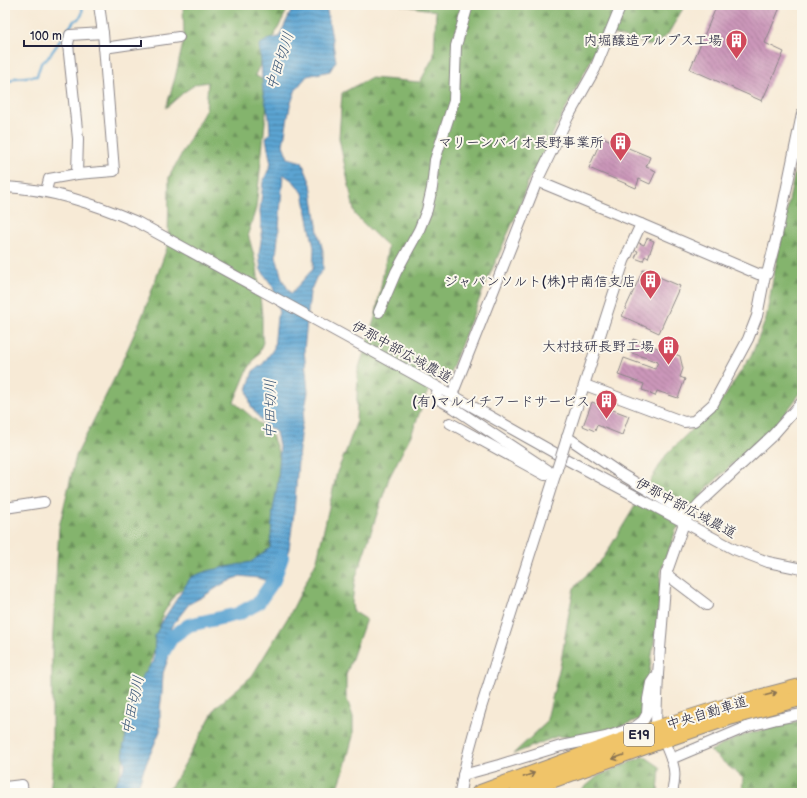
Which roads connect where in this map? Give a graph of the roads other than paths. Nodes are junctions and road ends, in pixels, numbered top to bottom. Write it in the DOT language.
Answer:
graph roads {
  1 [pos="99,5"];
  2 [pos="468,5"];
  3 [pos="621,5"];
  4 [pos="103,33"];
  5 [pos="178,37"];
  6 [pos="104,48"];
  7 [pos="802,114"];
  8 [pos="800,135"];
  9 [pos="77,174"];
  10 [pos="537,181"];
  11 [pos="5,187"];
  12 [pos="46,191"];
  13 [pos="641,224"];
  14 [pos="765,275"];
  15 [pos="379,312"];
  16 [pos="585,385"];
  17 [pos="439,388"];
  18 [pos="452,395"];
  19 [pos="802,402"];
  20 [pos="450,423"];
  21 [pos="567,439"];
  22 [pos="555,474"];
  23 [pos="44,502"];
  24 [pos="5,508"];
  25 [pos="687,519"];
  26 [pos="802,569"];
  27 [pos="666,574"];
  28 [pos="707,605"];
  29 [pos="658,674"];
  30 [pos="802,686"];
  31 [pos="802,698"];
  32 [pos="802,714"];
  33 [pos="656,722"];
  34 [pos="666,746"];
  35 [pos="671,759"];
  36 [pos="462,778"];
  37 [pos="5,787"];
  38 [pos="23,793"];
  39 [pos="460,793"];
  40 [pos="479,793"];
  41 [pos="517,793"];
  42 [pos="672,793"];
  1 -- 4 [label="street"];
  2 -- 15 [label="street"];
  3 -- 10 [label="street"];
  4 -- 6 [label="street"];
  4 -- 9 [label="street"];
  5 -- 6 [label="street"];
  6 -- 9 [label="street"];
  7 -- 8 [label="street"];
  8 -- 14 [label="street"];
  9 -- 12 [label="street"];
  10 -- 13 [label="street"];
  10 -- 18 [label="street"];
  11 -- 12 [label="street, 伊那中部広域農道"];
  12 -- 17 [label="street, 伊那中部広域農道"];
  13 -- 14 [label="street"];
  13 -- 16 [label="street"];
  14 -- 16 [label="street"];
  16 -- 21 [label="street"];
  17 -- 18 [label="street, 伊那中部広域農道"];
  17 -- 22 [label="street"];
  18 -- 25 [label="street, 伊那中部広域農道"];
  19 -- 25 [label="street"];
  20 -- 22 [label="street"];
  21 -- 22 [label="street, bridge"];
  21 -- 25 [label="street"];
  22 -- 36 [label="street"];
  23 -- 24 [label="street"];
  25 -- 26 [label="street, 伊那中部広域農道"];
  25 -- 27 [label="street"];
  27 -- 28 [label="street"];
  27 -- 29 [label="street"];
  29 -- 33 [label="street"];
  29 -- 36 [label="street"];
  40 -- 30 [label="highway, 中央自動車道 / E19, one-way"];
  31 -- 41 [label="highway, 中央自動車道 / E19, one-way"];
  32 -- 35 [label="street"];
  34 -- 35 [label="street"];
  35 -- 42 [label="street"];
  36 -- 39 [label="street"];
  37 -- 38 [label="street"];
}
